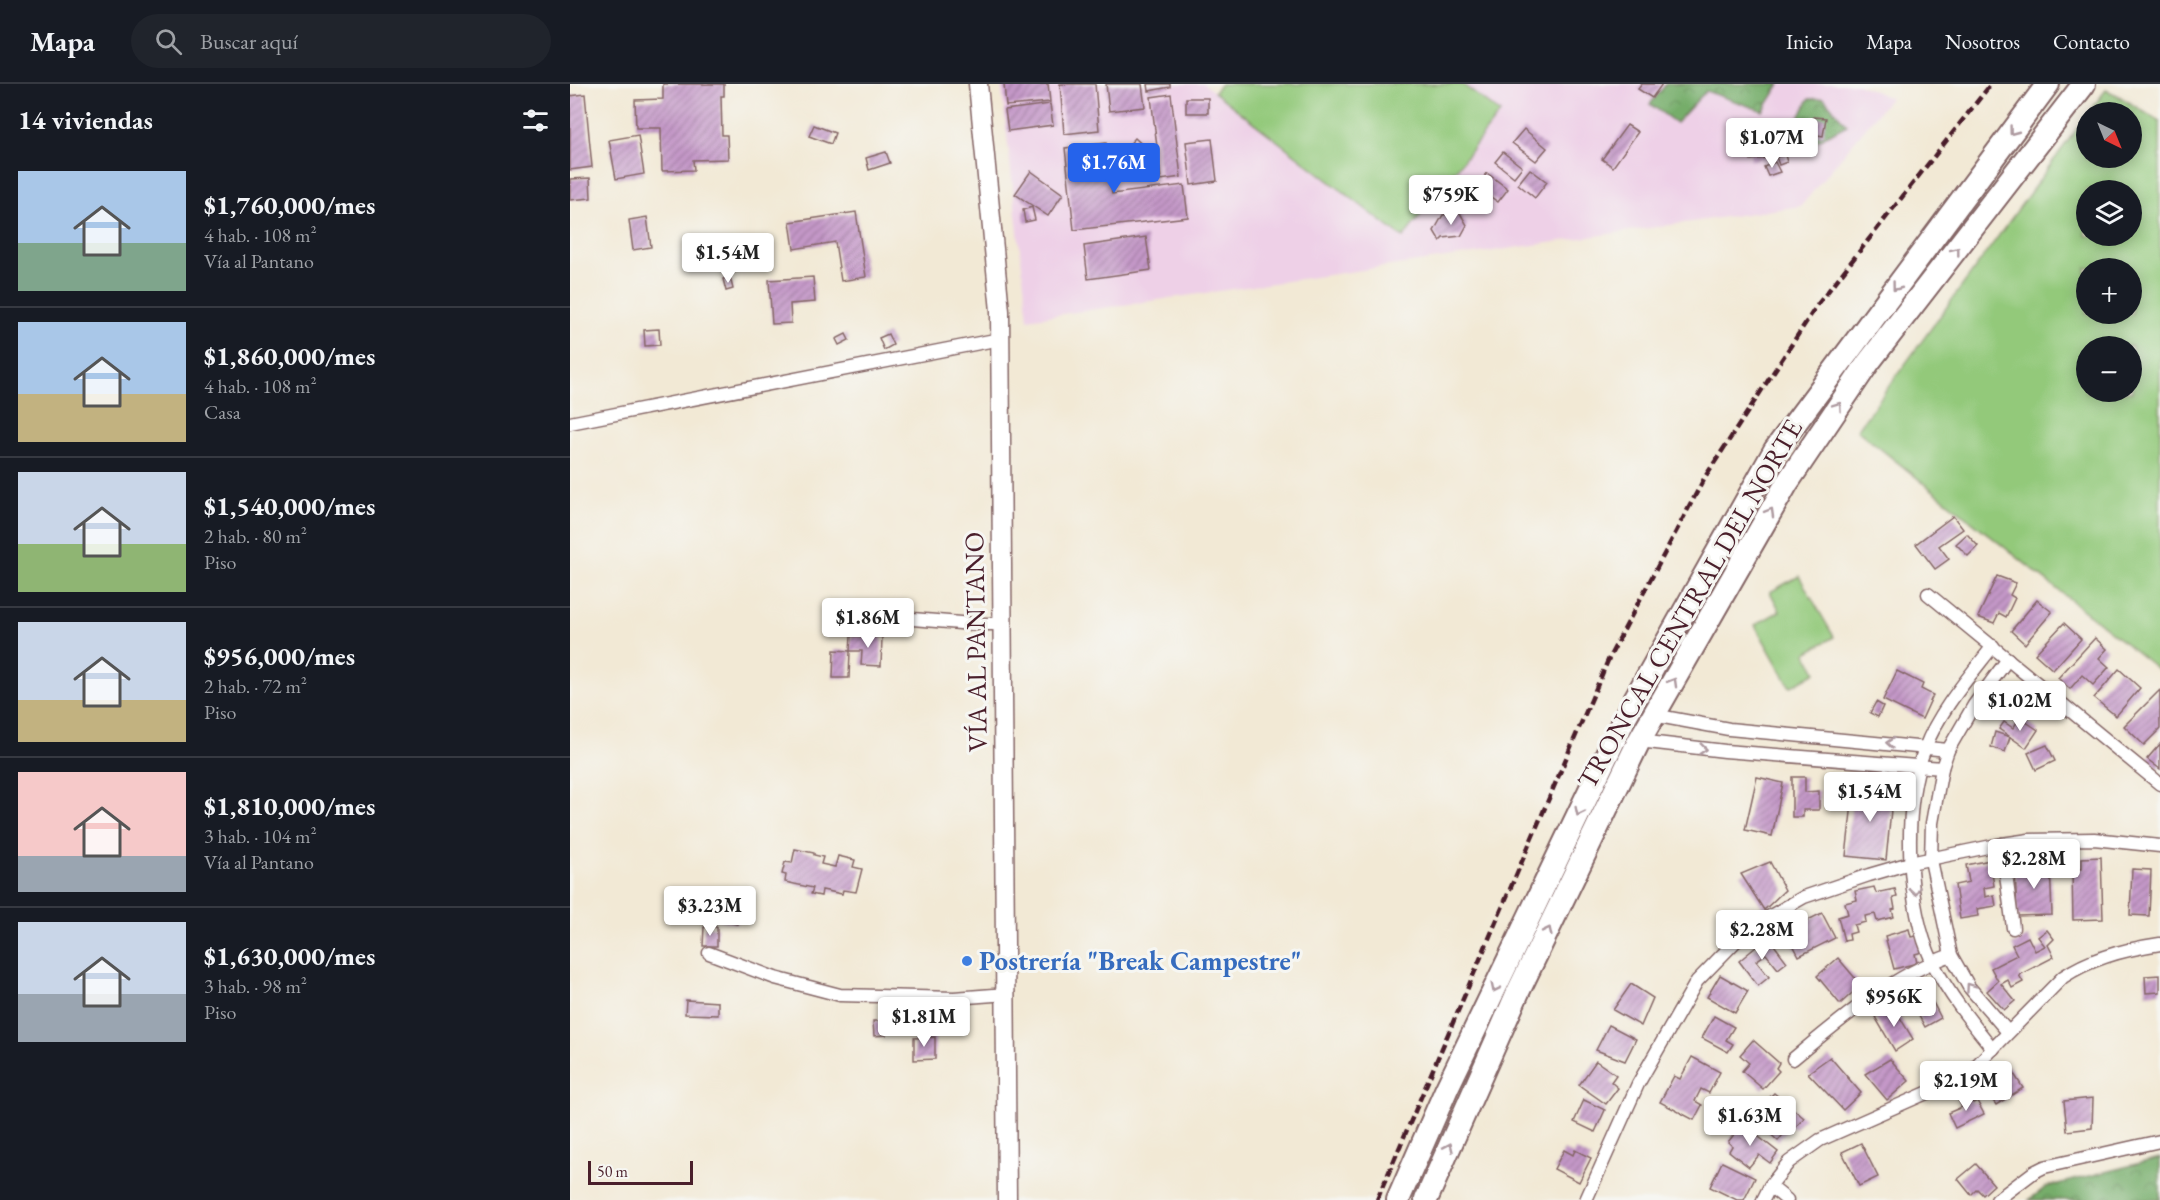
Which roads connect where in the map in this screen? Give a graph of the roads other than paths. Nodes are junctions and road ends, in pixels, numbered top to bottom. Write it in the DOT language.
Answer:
graph roads {
  1 [pos="978,84"];
  2 [pos="2048,84"];
  3 [pos="2084,84"];
  4 [pos="1000,339"];
  5 [pos="570,423"];
  6 [pos="1928,594"];
  7 [pos="877,616"];
  8 [pos="1003,624"];
  9 [pos="1993,646"];
  10 [pos="2008,659"];
  11 [pos="1653,715"];
  12 [pos="1796,735"];
  13 [pos="1639,741"];
  14 [pos="1925,747"];
  15 [pos="1948,750"];
  16 [pos="1793,756"];
  17 [pos="1919,766"];
  18 [pos="1942,768"];
  19 [pos="2160,784"];
  20 [pos="2002,844"];
  21 [pos="2160,846"];
  22 [pos="1931,860"];
  23 [pos="1910,863"];
  24 [pos="2013,928"];
  25 [pos="2160,944"];
  26 [pos="709,952"];
  27 [pos="1951,955"];
  28 [pos="1932,962"];
  29 [pos="1007,994"];
  30 [pos="2008,1032"];
  31 [pos="1993,1049"];
  32 [pos="1792,1059"];
  33 [pos="2160,1141"];
  34 [pos="1770,1186"];
  35 [pos="1007,1200"];
  36 [pos="1398,1200"];
  37 [pos="1426,1200"];
  38 [pos="1586,1200"];
  39 [pos="1763,1200"];
  40 [pos="1787,1200"];
  41 [pos="1997,1200"];
  1 -- 4 [label="main road, VÍA AL PANTANO"];
  2 -- 36 [label="highway, TRONCAL CENTRAL DEL NORTE, one-way"];
  11 -- 3 [label="highway, TRONCAL CENTRAL DEL NORTE, one-way"];
  4 -- 5 [label="street"];
  4 -- 8 [label="main road, VÍA AL PANTANO"];
  6 -- 9 [label="street"];
  7 -- 8 [label="street"];
  8 -- 29 [label="main road, VÍA AL PANTANO"];
  9 -- 10 [label="street"];
  9 -- 14 [label="street"];
  10 -- 15 [label="street"];
  10 -- 19 [label="street"];
  11 -- 12 [label="street"];
  11 -- 13 [label="highway, TRONCAL CENTRAL DEL NORTE"];
  14 -- 12 [label="street, one-way"];
  12 -- 16 [label="street"];
  13 -- 16 [label="street, one-way"];
  37 -- 13 [label="highway, TRONCAL CENTRAL DEL NORTE, one-way"];
  14 -- 15 [label="street"];
  14 -- 17 [label="street"];
  15 -- 18 [label="street"];
  16 -- 17 [label="street"];
  17 -- 18 [label="street"];
  17 -- 23 [label="street"];
  18 -- 22 [label="street"];
  20 -- 21 [label="street"];
  20 -- 22 [label="street"];
  20 -- 24 [label="street"];
  22 -- 23 [label="street"];
  22 -- 27 [label="street"];
  23 -- 28 [label="street, one-way"];
  23 -- 38 [label="street"];
  25 -- 30 [label="street"];
  26 -- 29 [label="street"];
  27 -- 28 [label="street"];
  30 -- 27 [label="street, one-way"];
  28 -- 31 [label="street"];
  28 -- 32 [label="street"];
  29 -- 35 [label="main road, VÍA AL PANTANO"];
  30 -- 31 [label="street"];
  31 -- 34 [label="street"];
  33 -- 41 [label="street"];
  34 -- 39 [label="street"];
  34 -- 40 [label="street"];
}
